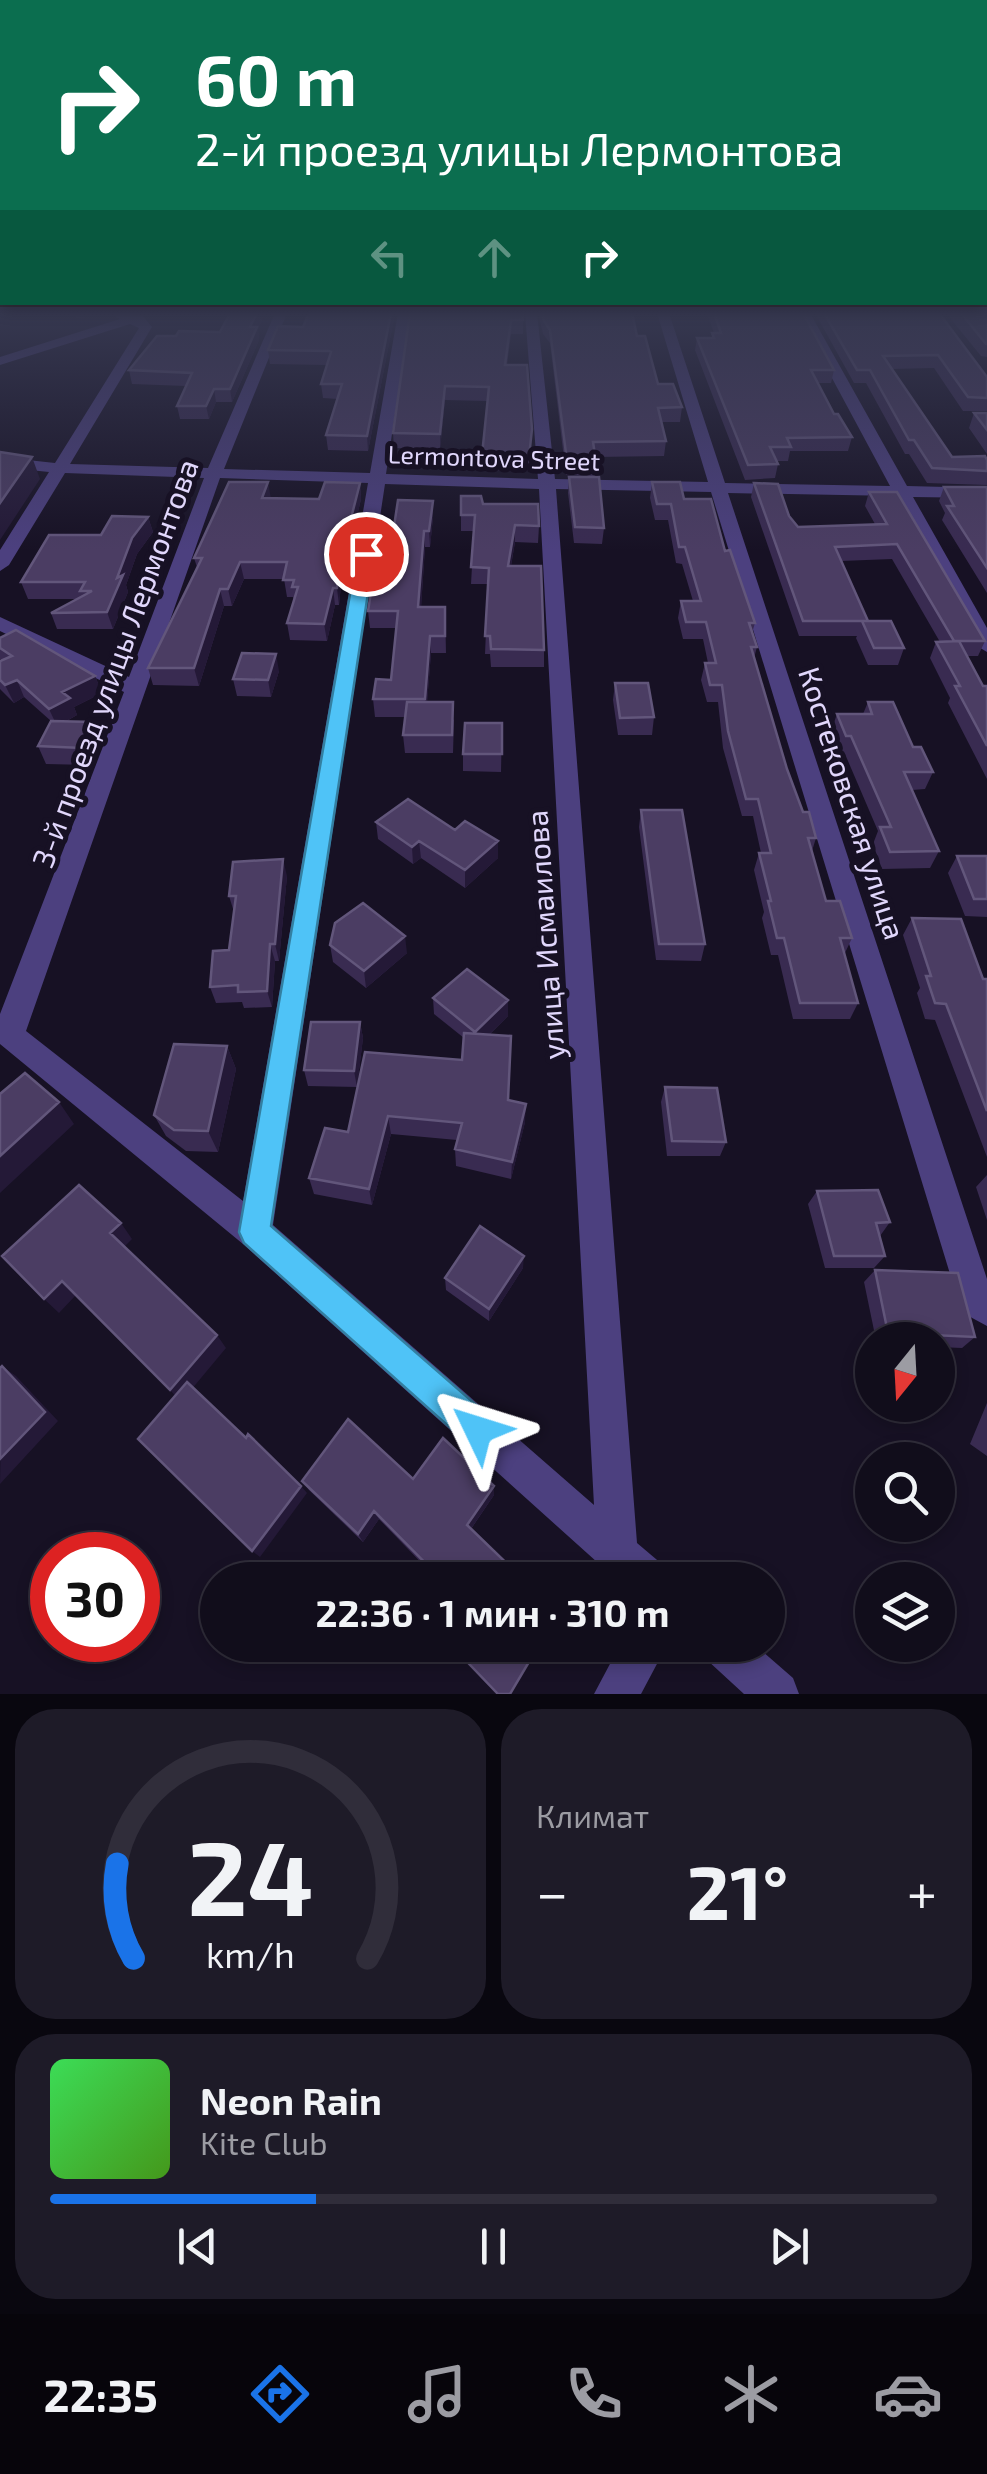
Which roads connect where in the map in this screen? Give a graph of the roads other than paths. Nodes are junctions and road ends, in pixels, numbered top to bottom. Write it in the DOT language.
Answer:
graph roads {
  1 [pos="105,392"];
  2 [pos="248,392"];
  3 [pos="392,392"];
  4 [pos="538,392"];
  5 [pos="688,392"];
  6 [pos="847,392"];
  7 [pos="0,462"];
  8 [pos="57,468"];
  9 [pos="214,473"];
  10 [pos="378,478"];
  11 [pos="547,484"];
  12 [pos="718,488"];
  13 [pos="905,493"];
  14 [pos="987,493"];
  15 [pos="0,565"];
  16 [pos="0,622"];
  17 [pos="987,646"];
  18 [pos="136,689"];
  19 [pos="5,1031"];
  20 [pos="255,1232"];
  21 [pos="987,1308"];
  22 [pos="618,1553"];
  23 [pos="628,1562"];
  24 [pos="635,1662"];
  25 [pos="741,1662"];
  26 [pos="616,1694"];
  27 [pos="777,1694"];
  1 -- 8 [label="street"];
  2 -- 9 [label="street, 3-й проезд улицы Лермонтова"];
  3 -- 10 [label="street"];
  4 -- 11 [label="street, улица Исмаилова"];
  5 -- 12 [label="street, Костековская улица"];
  6 -- 13 [label="street"];
  7 -- 8 [label="street, Lermontova Street"];
  8 -- 9 [label="street, Lermontova Street"];
  8 -- 15 [label="street"];
  9 -- 10 [label="street, Lermontova Street"];
  9 -- 18 [label="street, 3-й проезд улицы Лермонтова"];
  10 -- 11 [label="street, Lermontova Street"];
  10 -- 20 [label="street"];
  11 -- 12 [label="street, Lermontova Street"];
  11 -- 22 [label="street, улица Исмаилова"];
  12 -- 13 [label="street, Lermontova Street"];
  12 -- 21 [label="street, Костековская улица"];
  13 -- 14 [label="street, Lermontova Street"];
  13 -- 17 [label="street"];
  16 -- 18 [label="street"];
  18 -- 19 [label="street, 3-й проезд улицы Лермонтова"];
  19 -- 20 [label="street"];
  20 -- 22 [label="street"];
  22 -- 23 [label="street"];
  24 -- 26 [label="street"];
  25 -- 27 [label="street"];
}
